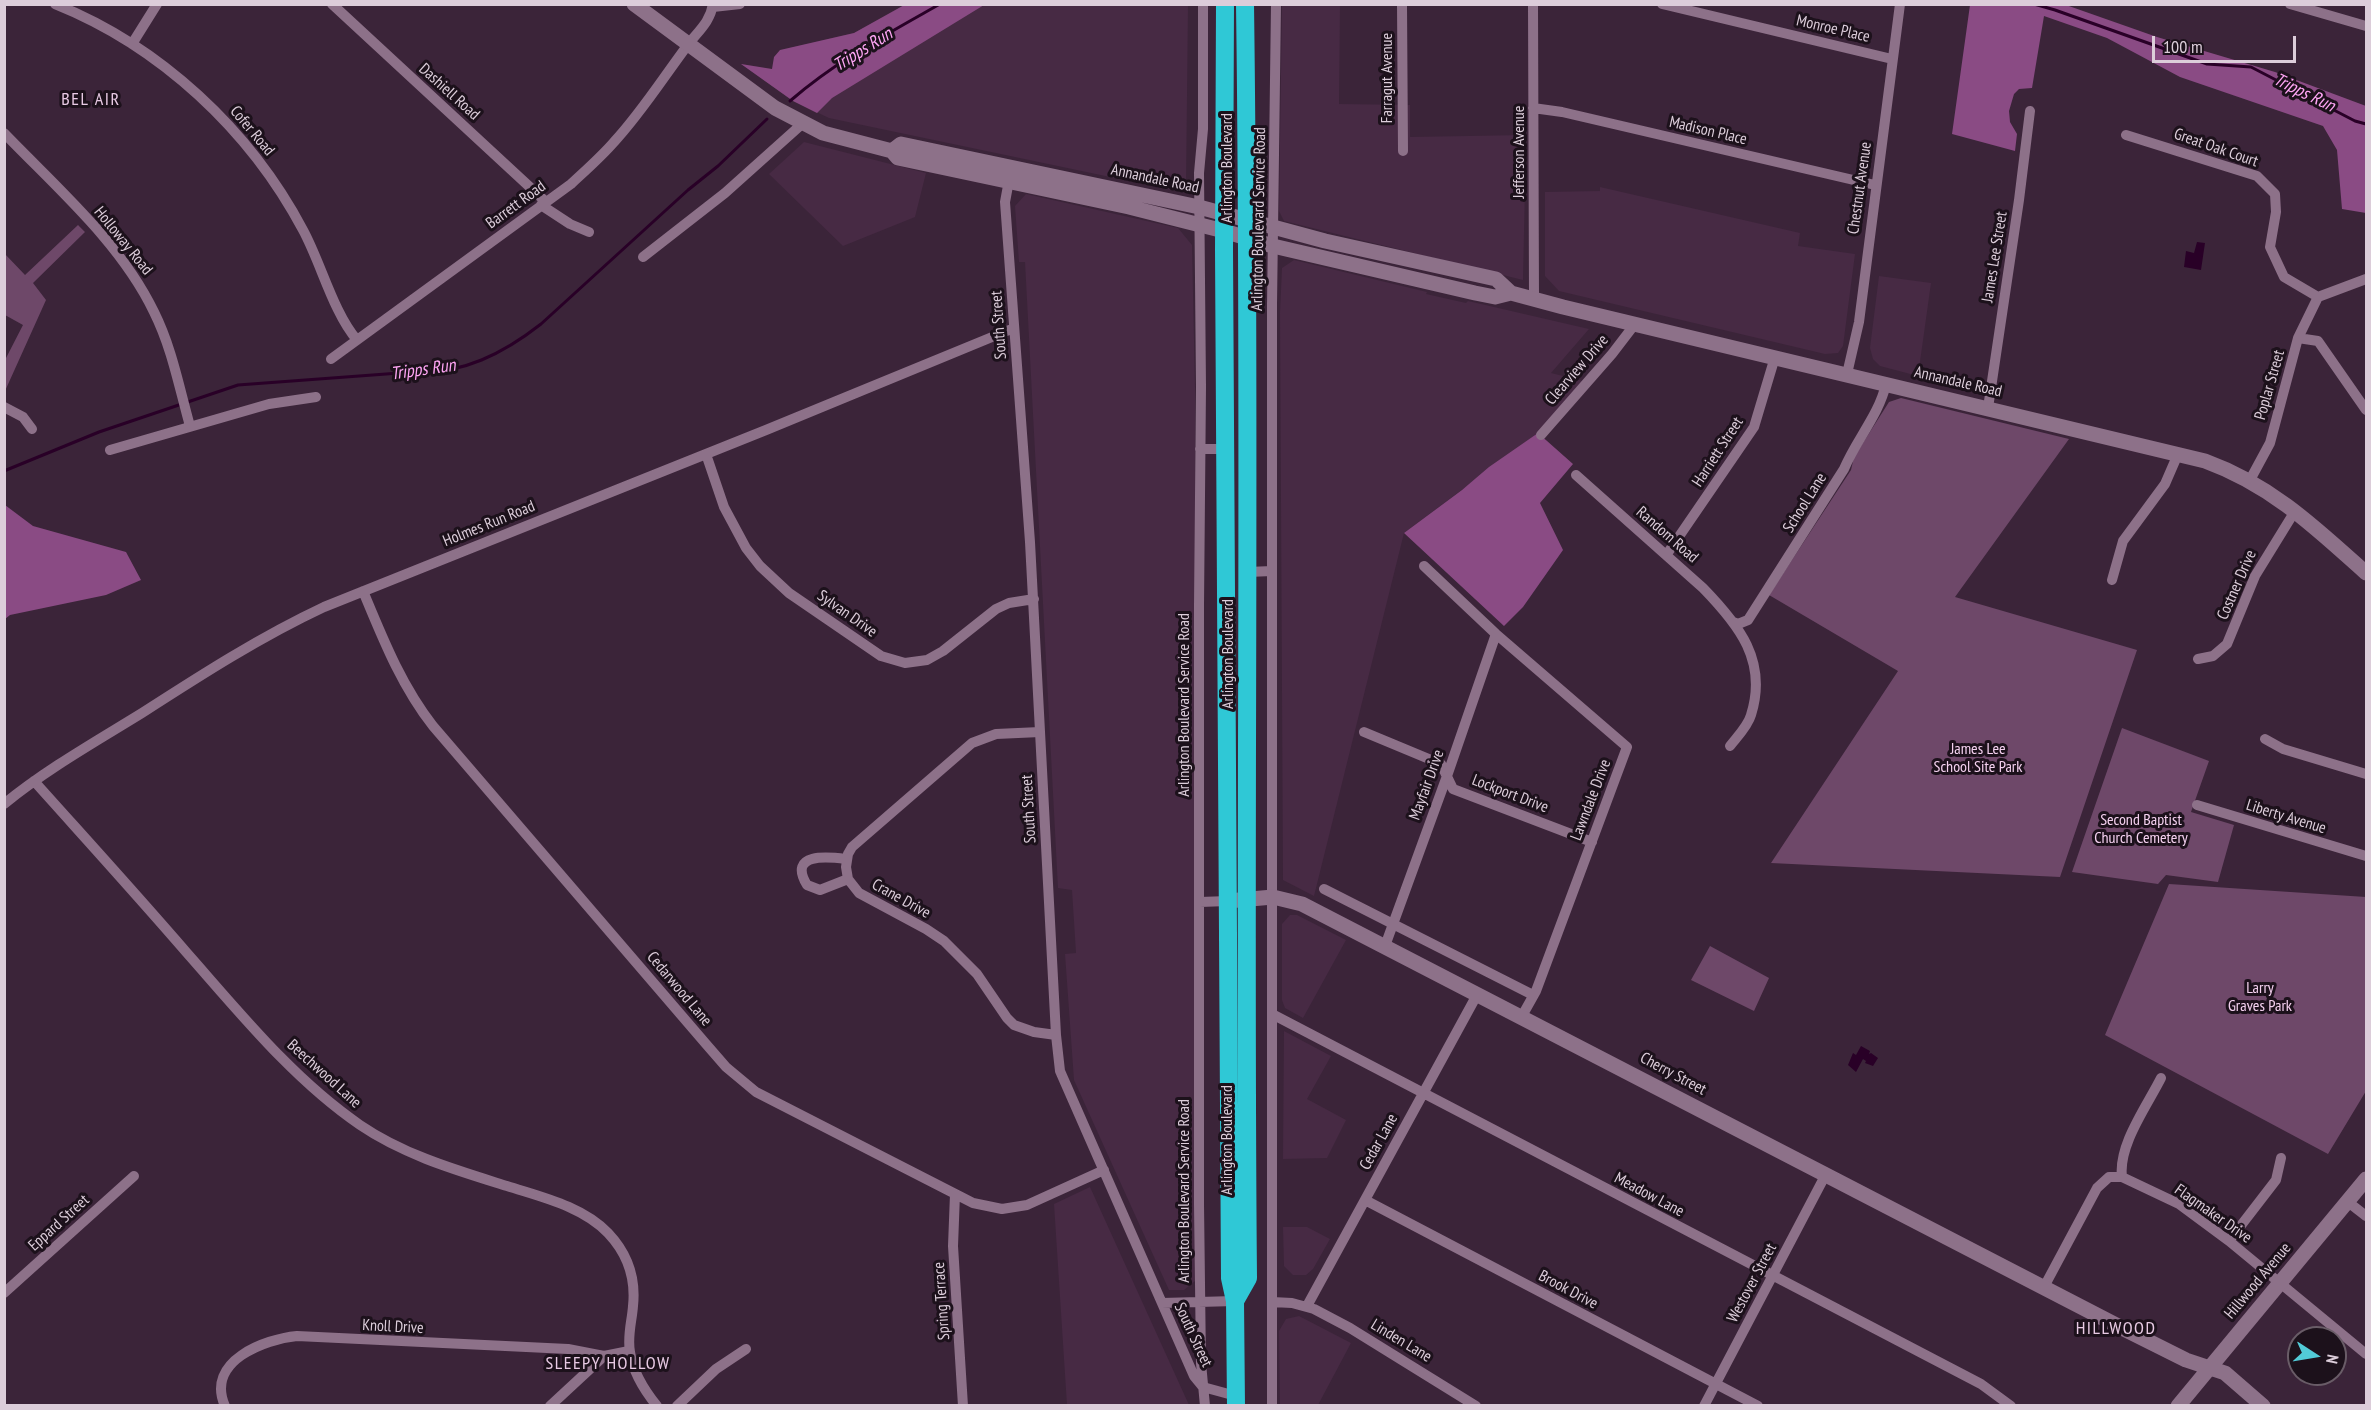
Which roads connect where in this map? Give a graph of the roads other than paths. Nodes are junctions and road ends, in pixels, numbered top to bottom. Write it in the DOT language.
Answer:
graph roads {
  1 [pos="54,4"];
  2 [pos="157,4"];
  3 [pos="332,4"];
  4 [pos="634,4"];
  5 [pos="740,4"];
  6 [pos="1203,4"];
  7 [pos="1225,4"];
  8 [pos="1245,4"];
  9 [pos="1276,4"];
  10 [pos="1402,4"];
  11 [pos="1533,4"];
  12 [pos="1662,4"];
  13 [pos="1900,4"];
  14 [pos="2290,4"];
  15 [pos="713,6"];
  16 [pos="2367,26"];
  17 [pos="132,44"];
  18 [pos="688,45"];
  19 [pos="1892,59"];
  20 [pos="1533,108"];
  21 [pos="2030,111"];
  22 [pos="802,124"];
  23 [pos="4,134"];
  24 [pos="2126,135"];
  25 [pos="1403,151"];
  26 [pos="1010,173"];
  27 [pos="1875,185"];
  28 [pos="543,203"];
  29 [pos="1199,207"];
  30 [pos="1247,218"];
  31 [pos="1225,222"];
  32 [pos="1199,224"];
  33 [pos="1274,227"];
  34 [pos="589,232"];
  35 [pos="1247,237"];
  36 [pos="1273,246"];
  37 [pos="643,257"];
  38 [pos="2367,279"];
  39 [pos="1511,293"];
  40 [pos="2318,297"];
  41 [pos="1534,299"];
  42 [pos="1635,324"];
  43 [pos="1014,328"];
  44 [pos="2298,338"];
  45 [pos="357,340"];
  46 [pos="1775,357"];
  47 [pos="332,359"];
  48 [pos="1847,374"];
  49 [pos="1887,384"];
  50 [pos="316,397"];
  51 [pos="4,407"];
  52 [pos="1988,408"];
  53 [pos="2367,410"];
  54 [pos="189,422"];
  55 [pos="32,429"];
  56 [pos="1541,435"];
  57 [pos="1200,449"];
  58 [pos="1227,449"];
  59 [pos="110,450"];
  60 [pos="706,454"];
  61 [pos="2178,454"];
  62 [pos="1576,475"];
  63 [pos="2250,480"];
  64 [pos="2295,511"];
  65 [pos="1667,554"];
  66 [pos="1424,566"];
  67 [pos="1272,571"];
  68 [pos="1248,572"];
  69 [pos="2367,573"];
  70 [pos="2112,580"];
  71 [pos="363,591"];
  72 [pos="1034,599"];
  73 [pos="1733,622"];
  74 [pos="1496,634"];
  75 [pos="2198,659"];
  76 [pos="1040,732"];
  77 [pos="1364,732"];
  78 [pos="2265,739"];
  79 [pos="1730,746"];
  80 [pos="2367,774"];
  81 [pos="1447,776"];
  82 [pos="34,781"];
  83 [pos="4,804"];
  84 [pos="2197,806"];
  85 [pos="1592,842"];
  86 [pos="2367,856"];
  87 [pos="846,859"];
  88 [pos="848,879"];
  89 [pos="1324,889"];
  90 [pos="1273,897"];
  91 [pos="1237,900"];
  92 [pos="1200,903"];
  93 [pos="1392,924"];
  94 [pos="1385,946"];
  95 [pos="1478,993"];
  96 [pos="1533,995"];
  97 [pos="1272,1014"];
  98 [pos="1522,1016"];
  99 [pos="1056,1035"];
  100 [pos="2162,1078"];
  101 [pos="1423,1094"];
  102 [pos="2281,1158"];
  103 [pos="1104,1170"];
  104 [pos="1826,1174"];
  105 [pos="134,1176"];
  106 [pos="2122,1177"];
  107 [pos="2367,1179"];
  108 [pos="955,1194"];
  109 [pos="1365,1200"];
  110 [pos="2348,1202"];
  111 [pos="2367,1216"];
  112 [pos="2229,1242"];
  113 [pos="1772,1276"];
  114 [pos="2280,1282"];
  115 [pos="2044,1287"];
  116 [pos="4,1293"];
  117 [pos="1235,1301"];
  118 [pos="1200,1302"];
  119 [pos="1272,1302"];
  120 [pos="1162,1303"];
  121 [pos="1307,1306"];
  122 [pos="746,1349"];
  123 [pos="629,1351"];
  124 [pos="2367,1354"];
  125 [pos="604,1356"];
  126 [pos="2210,1368"];
  127 [pos="1716,1384"];
  128 [pos="1203,1387"];
  129 [pos="1236,1401"];
  130 [pos="225,1406"];
  131 [pos="550,1406"];
  132 [pos="657,1406"];
  133 [pos="677,1406"];
  134 [pos="963,1406"];
  135 [pos="1205,1406"];
  136 [pos="1272,1406"];
  137 [pos="1476,1406"];
  138 [pos="1704,1406"];
  139 [pos="1758,1406"];
  140 [pos="2011,1406"];
  141 [pos="2178,1406"];
  142 [pos="2263,1406"];
  1 -- 17 [label="street, Cofer Road"];
  2 -- 17 [label="street"];
  3 -- 28 [label="street, Dashiell Road"];
  4 -- 18 [label="main road, Annandale Road"];
  5 -- 15 [label="street"];
  6 -- 29 [label="street, Arlington Boulevard Service Road"];
  7 -- 31 [label="highway, Arlington Boulevard"];
  8 -- 30 [label="highway, Arlington Boulevard"];
  9 -- 33 [label="street, Arlington Boulevard Service Road"];
  10 -- 25 [label="street, Farragut Avenue"];
  11 -- 20 [label="street, Jefferson Avenue"];
  12 -- 19 [label="street, Monroe Place"];
  13 -- 19 [label="street, Chestnut Avenue"];
  14 -- 16 [label="street"];
  15 -- 18 [label="street, Barrett Road"];
  17 -- 45 [label="street, Cofer Road"];
  18 -- 22 [label="main road, Annandale Road"];
  18 -- 28 [label="street, Barrett Road"];
  19 -- 27 [label="street, Chestnut Avenue"];
  20 -- 27 [label="street, Madison Place"];
  20 -- 41 [label="street, Jefferson Avenue"];
  21 -- 52 [label="street, James Lee Street"];
  22 -- 26 [label="main road, Annandale Road"];
  22 -- 37 [label="street"];
  23 -- 54 [label="street, Holloway Road"];
  24 -- 40 [label="street, Great Oak Court"];
  26 -- 29 [label="main road, Annandale Road"];
  26 -- 32 [label="main road, Annandale Road"];
  26 -- 43 [label="street, South Street"];
  27 -- 48 [label="street, Chestnut Avenue"];
  28 -- 34 [label="street, Dashiell Road"];
  28 -- 45 [label="street, Barrett Road"];
  29 -- 31 [label="main road, Annandale Road"];
  29 -- 32 [label="street, Arlington Boulevard Service Road"];
  30 -- 31 [label="main road, Annandale Road"];
  30 -- 33 [label="main road, Annandale Road"];
  30 -- 35 [label="highway, Arlington Boulevard"];
  31 -- 32 [label="main road, Annandale Road"];
  31 -- 35 [label="main road, Annandale Road"];
  31 -- 58 [label="highway, Arlington Boulevard"];
  32 -- 57 [label="street, Arlington Boulevard Service Road"];
  33 -- 36 [label="street, Arlington Boulevard Service Road"];
  33 -- 39 [label="main road, Annandale Road"];
  35 -- 36 [label="main road, Annandale Road"];
  35 -- 68 [label="highway, Arlington Boulevard"];
  36 -- 39 [label="main road, Annandale Road"];
  36 -- 67 [label="street, Arlington Boulevard Service Road"];
  38 -- 40 [label="street"];
  39 -- 41 [label="main road, Annandale Road"];
  40 -- 44 [label="street, Poplar Street"];
  41 -- 42 [label="main road, Annandale Road"];
  42 -- 46 [label="main road, Annandale Road"];
  42 -- 56 [label="street, Clearview Drive"];
  43 -- 60 [label="street, Holmes Run Road"];
  43 -- 72 [label="street, South Street"];
  44 -- 53 [label="street"];
  44 -- 63 [label="street, Poplar Street"];
  45 -- 47 [label="street, Barrett Road"];
  46 -- 48 [label="main road, Annandale Road"];
  46 -- 65 [label="street, Harriett Street"];
  48 -- 49 [label="main road, Annandale Road"];
  49 -- 52 [label="main road, Annandale Road"];
  49 -- 73 [label="street, School Lane"];
  50 -- 54 [label="street"];
  51 -- 55 [label="street"];
  52 -- 61 [label="main road, Annandale Road"];
  54 -- 59 [label="street"];
  57 -- 58 [label="street"];
  57 -- 92 [label="street, Arlington Boulevard Service Road"];
  58 -- 91 [label="highway, Arlington Boulevard"];
  60 -- 71 [label="street, Holmes Run Road"];
  60 -- 72 [label="street, Sylvan Drive"];
  61 -- 63 [label="main road, Annandale Road"];
  61 -- 70 [label="street"];
  62 -- 65 [label="street, Random Road"];
  63 -- 64 [label="main road, Annandale Road"];
  64 -- 69 [label="main road, Annandale Road"];
  64 -- 75 [label="street, Costner Drive"];
  65 -- 73 [label="street, Random Road"];
  66 -- 74 [label="street, Lawndale Drive"];
  67 -- 68 [label="street"];
  67 -- 90 [label="street, Arlington Boulevard Service Road"];
  68 -- 91 [label="highway, Arlington Boulevard"];
  71 -- 82 [label="street, Holmes Run Road"];
  71 -- 108 [label="street, Cedarwood Lane"];
  72 -- 76 [label="street, South Street"];
  73 -- 79 [label="street, Random Road"];
  74 -- 81 [label="street, Mayfair Drive"];
  74 -- 85 [label="street, Lawndale Drive"];
  76 -- 87 [label="street"];
  76 -- 99 [label="street, South Street"];
  77 -- 81 [label="street, Lockport Drive"];
  78 -- 80 [label="street"];
  81 -- 85 [label="street, Lockport Drive"];
  81 -- 93 [label="street, Mayfair Drive"];
  82 -- 83 [label="street, Holmes Run Road"];
  82 -- 123 [label="street, Beechwood Lane"];
  84 -- 86 [label="street, Liberty Avenue"];
  85 -- 96 [label="street, Lawndale Drive"];
  87 -- 88 [label="street, Crane Drive"];
  87 -- 88 [label="street"];
  88 -- 99 [label="street, Crane Drive"];
  89 -- 93 [label="street"];
  90 -- 91 [label="main road, Cherry Street"];
  90 -- 94 [label="main road, Cherry Street"];
  90 -- 97 [label="street, Arlington Boulevard Service Road"];
  91 -- 92 [label="street, Cherry Street"];
  91 -- 117 [label="highway, Arlington Boulevard"];
  92 -- 118 [label="street, Arlington Boulevard Service Road"];
  93 -- 94 [label="street, Mayfair Drive"];
  93 -- 96 [label="street"];
  94 -- 95 [label="main road, Cherry Street"];
  95 -- 98 [label="main road, Cherry Street"];
  95 -- 101 [label="street, Cedar Lane"];
  96 -- 98 [label="street, Lawndale Drive"];
  97 -- 101 [label="street, Meadow Lane"];
  97 -- 119 [label="street, Arlington Boulevard Service Road"];
  98 -- 104 [label="main road, Cherry Street"];
  99 -- 103 [label="street, South Street"];
  100 -- 106 [label="street"];
  101 -- 109 [label="street, Cedar Lane"];
  101 -- 113 [label="street, Meadow Lane"];
  102 -- 112 [label="street"];
  103 -- 108 [label="street, Cedarwood Lane"];
  103 -- 120 [label="street, South Street"];
  104 -- 113 [label="street, Westover Street"];
  104 -- 115 [label="main road, Cherry Street"];
  105 -- 116 [label="street, Eppard Street"];
  106 -- 112 [label="street, Flagmaker Drive"];
  106 -- 115 [label="street"];
  107 -- 110 [label="main road, Hillwood Avenue"];
  108 -- 134 [label="street, Spring Terrace"];
  109 -- 121 [label="street, Cedar Lane"];
  109 -- 127 [label="street, Brook Drive"];
  110 -- 111 [label="street"];
  110 -- 114 [label="main road, Hillwood Avenue"];
  112 -- 114 [label="street, Flagmaker Drive"];
  113 -- 127 [label="street, Westover Street"];
  113 -- 140 [label="street, Meadow Lane"];
  114 -- 124 [label="street, Flagmaker Drive"];
  114 -- 126 [label="main road, Hillwood Avenue"];
  115 -- 126 [label="main road, Cherry Street"];
  117 -- 118 [label="street"];
  117 -- 129 [label="highway, Arlington Boulevard"];
  118 -- 120 [label="street"];
  118 -- 128 [label="street, Arlington Boulevard Service Road"];
  119 -- 121 [label="street, Linden Lane"];
  119 -- 136 [label="street, Arlington Boulevard Service Road"];
  120 -- 128 [label="street, South Street"];
  121 -- 137 [label="street, Linden Lane"];
  122 -- 133 [label="street"];
  123 -- 125 [label="street"];
  123 -- 132 [label="street, Beechwood Lane"];
  125 -- 130 [label="street, Knoll Drive"];
  125 -- 131 [label="street"];
  126 -- 141 [label="main road, Hillwood Avenue"];
  126 -- 142 [label="main road, Cherry Street"];
  127 -- 138 [label="street, Westover Street"];
  127 -- 139 [label="street, Brook Drive"];
  128 -- 129 [label="street, South Street"];
  128 -- 135 [label="street, Arlington Boulevard Service Road"];
}
